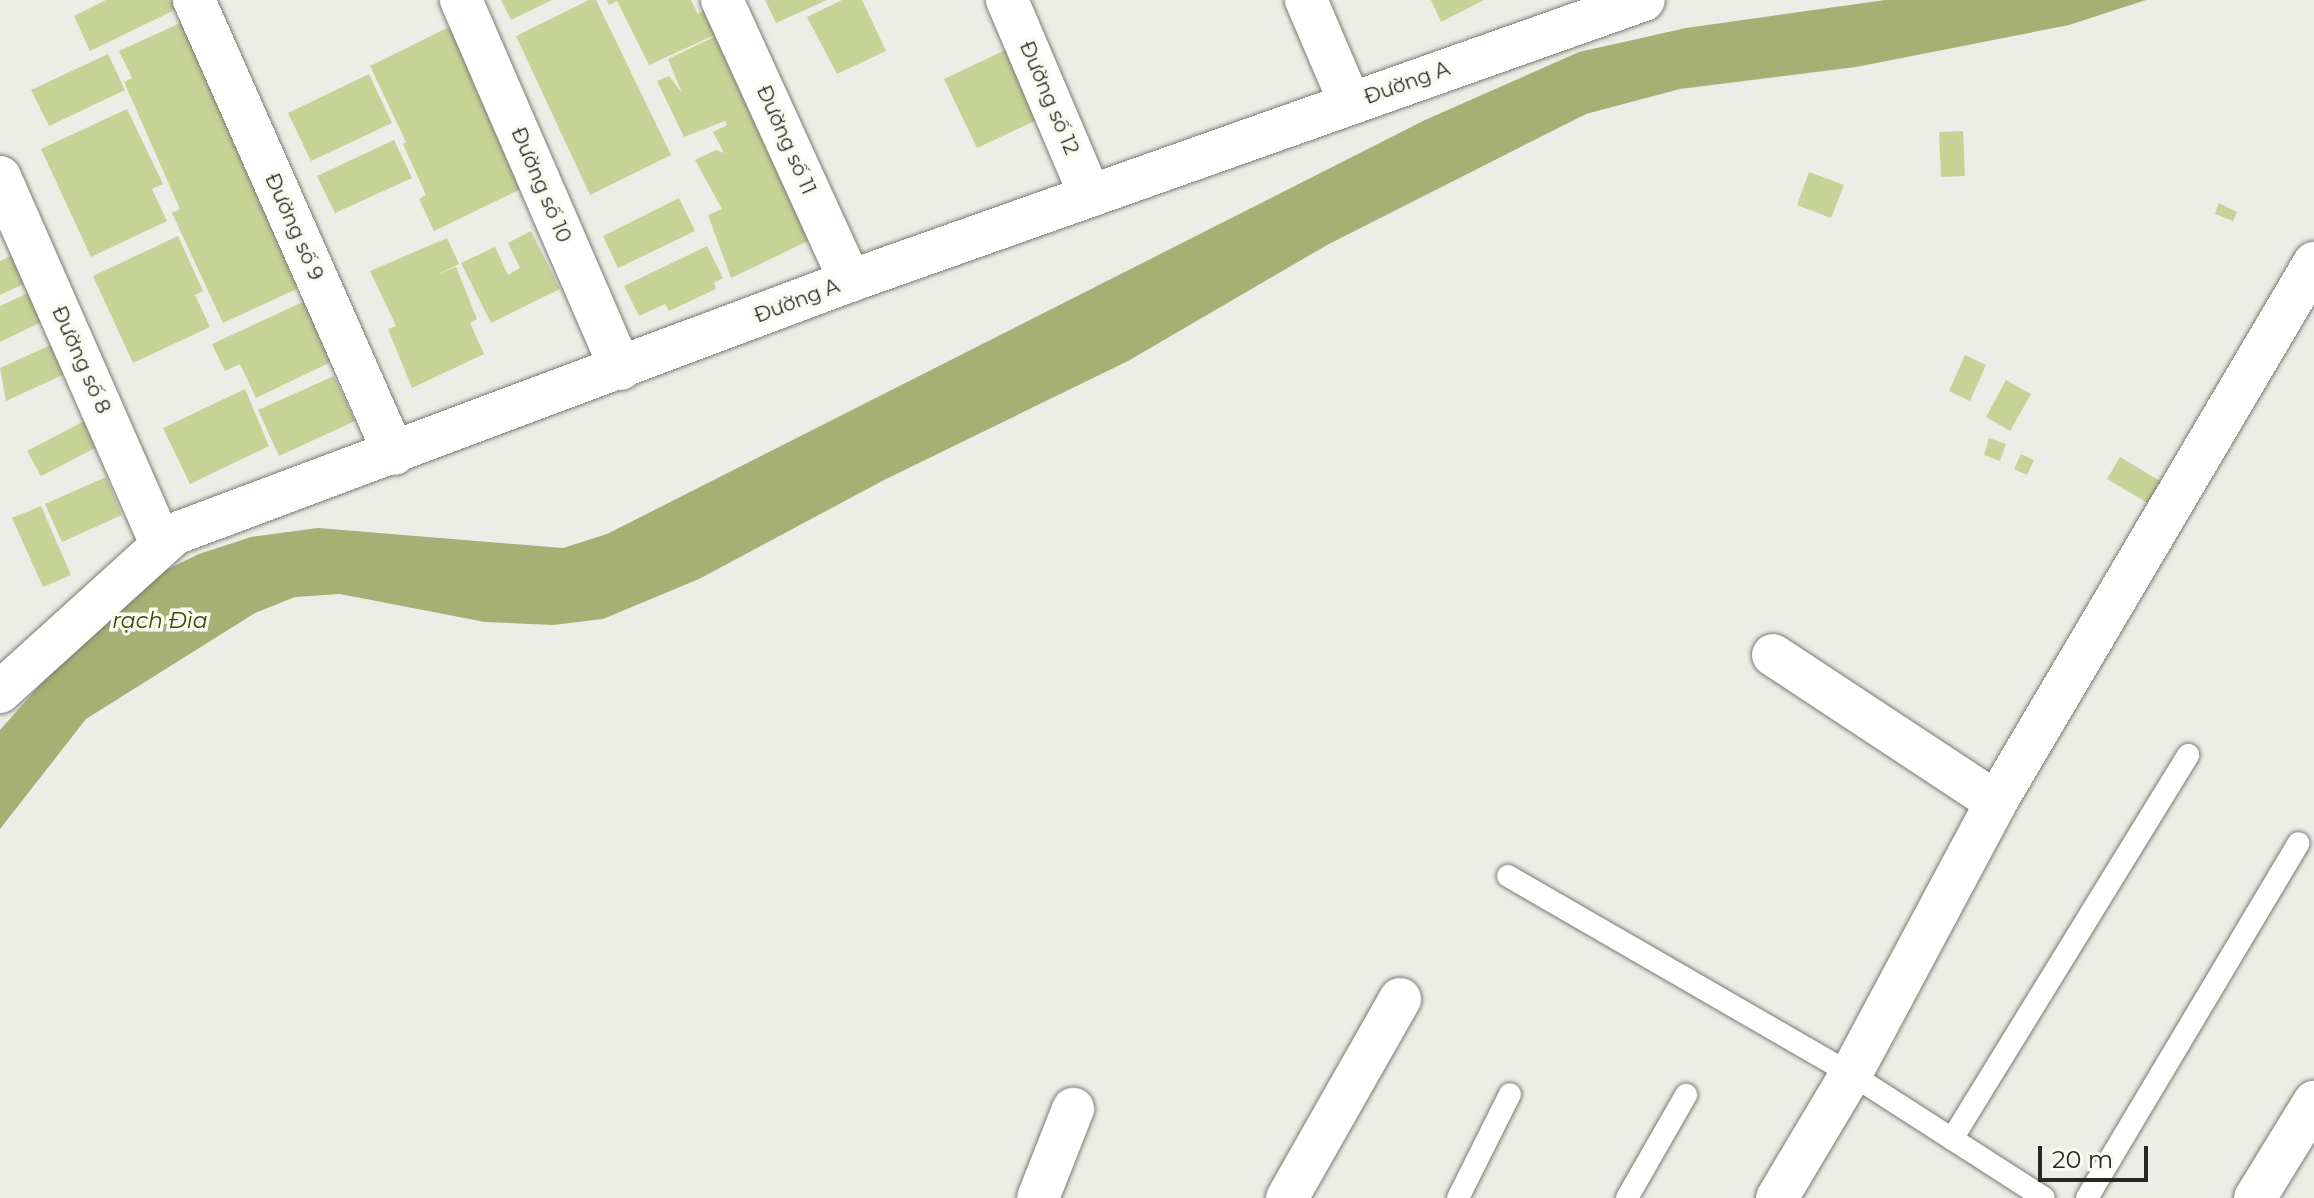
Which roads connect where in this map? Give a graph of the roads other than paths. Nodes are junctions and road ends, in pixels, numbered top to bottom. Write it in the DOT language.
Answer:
graph roads {
  1 [pos="194,0"];
  2 [pos="461,0"];
  3 [pos="722,0"];
  4 [pos="1007,0"];
  5 [pos="1306,0"];
  6 [pos="1631,2"];
  7 [pos="1350,103"];
  8 [pos="0,177"];
  9 [pos="1090,196"];
  10 [pos="2314,263"];
  11 [pos="850,281"];
  12 [pos="621,369"];
  13 [pos="394,454"];
  14 [pos="161,544"];
  15 [pos="1773,655"];
  16 [pos="0,692"];
  17 [pos="2188,755"];
  18 [pos="1996,802"];
  19 [pos="2299,843"];
  20 [pos="1508,876"];
  21 [pos="1400,999"];
  22 [pos="1851,1074"];
  23 [pos="1510,1094"];
  24 [pos="1686,1095"];
  25 [pos="2313,1105"];
  26 [pos="1073,1109"];
  27 [pos="1952,1139"];
  28 [pos="1038,1198"];
  29 [pos="1287,1198"];
  30 [pos="1458,1198"];
  31 [pos="1627,1198"];
  32 [pos="1777,1198"];
  33 [pos="2044,1198"];
  34 [pos="2087,1198"];
  35 [pos="2255,1198"];
  1 -- 13 [label="street, Đường số 9"];
  2 -- 12 [label="street, Đường số 10"];
  3 -- 11 [label="street, Đường số 11"];
  4 -- 9 [label="street, Đường số 12"];
  5 -- 7 [label="street"];
  6 -- 7 [label="street, Đường A"];
  7 -- 9 [label="street, Đường A"];
  8 -- 14 [label="street, Đường số 8"];
  9 -- 11 [label="street, Đường A"];
  10 -- 18 [label="street"];
  11 -- 12 [label="street, Đường A"];
  12 -- 13 [label="street, Đường A"];
  13 -- 14 [label="street, Đường A"];
  14 -- 16 [label="street, Đường A"];
  15 -- 18 [label="street"];
  17 -- 27 [label="lane"];
  18 -- 22 [label="street"];
  19 -- 34 [label="lane"];
  20 -- 22 [label="lane"];
  21 -- 29 [label="street"];
  22 -- 27 [label="lane"];
  22 -- 32 [label="street"];
  23 -- 30 [label="lane"];
  24 -- 31 [label="lane"];
  25 -- 35 [label="street"];
  26 -- 28 [label="street"];
  27 -- 33 [label="lane"];
}
